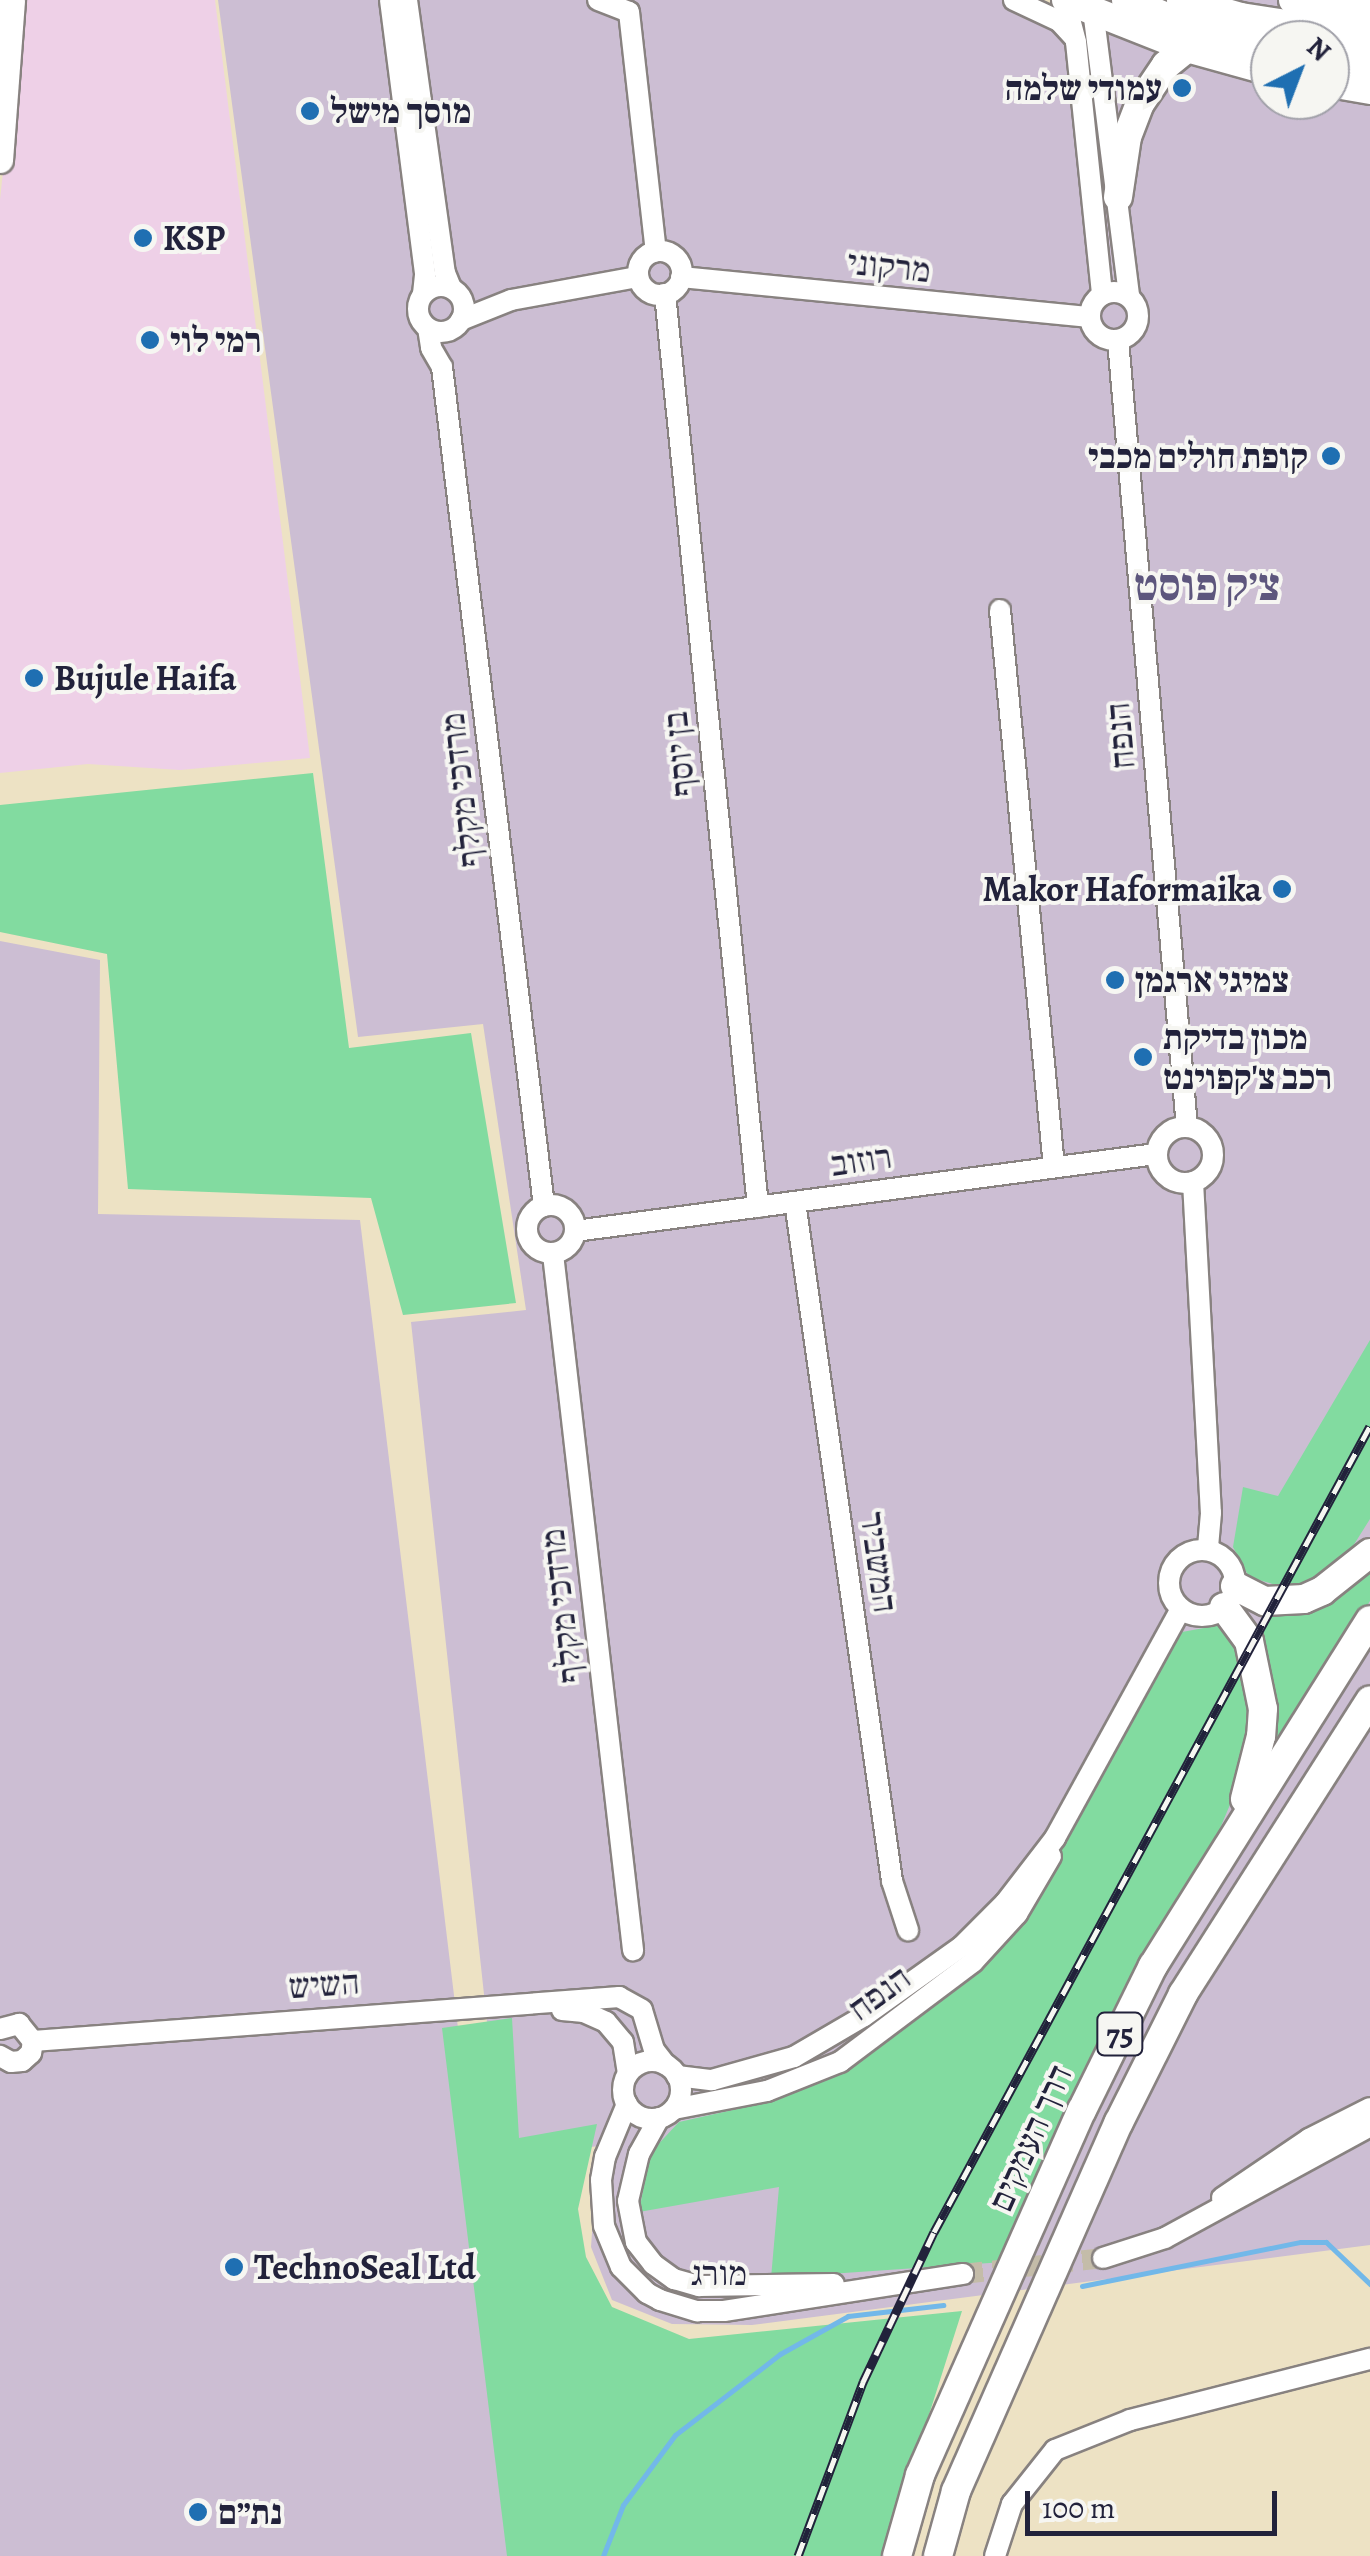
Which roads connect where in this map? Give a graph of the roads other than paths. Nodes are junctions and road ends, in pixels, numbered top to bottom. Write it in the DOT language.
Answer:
graph roads {
  1 [pos="12,0"];
  2 [pos="390,0"];
  3 [pos="406,0"];
  4 [pos="598,0"];
  5 [pos="1014,0"];
  6 [pos="1066,0"];
  7 [pos="1126,0"];
  8 [pos="1181,0"];
  9 [pos="1293,0"];
  10 [pos="1093,6"];
  11 [pos="1370,14"];
  12 [pos="1250,33"];
  13 [pos="1250,33"];
  14 [pos="1076,42"];
  15 [pos="1186,48"];
  16 [pos="1250,66"];
  17 [pos="0,160"];
  18 [pos="1118,197"];
  19 [pos="656,251"];
  20 [pos="638,277"];
  21 [pos="681,277"];
  22 [pos="454,290"];
  23 [pos="423,294"];
  24 [pos="664,294"];
  25 [pos="1102,295"];
  26 [pos="1129,296"];
  27 [pos="511,300"];
  28 [pos="1090,317"];
  29 [pos="459,323"];
  30 [pos="428,328"];
  31 [pos="1118,340"];
  32 [pos="442,367"];
  33 [pos="1000,610"];
  34 [pos="1187,1126"];
  35 [pos="1156,1154"];
  36 [pos="1054,1168"];
  37 [pos="1193,1182"];
  38 [pos="796,1202"];
  39 [pos="544,1206"];
  40 [pos="758,1207"];
  41 [pos="575,1231"];
  42 [pos="553,1254"];
  43 [pos="1208,1550"];
  44 [pos="1370,1552"];
  45 [pos="1230,1597"];
  46 [pos="1182,1609"];
  47 [pos="1370,1620"];
  48 [pos="1370,1700"];
  49 [pos="1056,1838"];
  50 [pos="1208,1875"];
  51 [pos="908,1930"];
  52 [pos="633,1950"];
  53 [pos="496,2007"];
  54 [pos="0,2029"];
  55 [pos="33,2041"];
  56 [pos="0,2056"];
  57 [pos="671,2070"];
  58 [pos="628,2073"];
  59 [pos="627,2104"];
  60 [pos="1370,2108"];
  61 [pos="667,2113"];
  62 [pos="1370,2126"];
  63 [pos="1190,2224"];
  64 [pos="1103,2258"];
  65 [pos="963,2274"];
  66 [pos="881,2286"];
  67 [pos="1370,2359"];
  68 [pos="898,2556"];
  69 [pos="938,2556"];
  70 [pos="995,2556"];
  1 -- 17 [label="main road"];
  2 -- 23 [label="street"];
  3 -- 22 [label="street"];
  4 -- 19 [label="street"];
  5 -- 14 [label="street"];
  6 -- 10 [label="highway"];
  6 -- 14 [label="street"];
  7 -- 12 [label="highway"];
  8 -- 13 [label="highway"];
  9 -- 11 [label="highway"];
  10 -- 15 [label="highway"];
  10 -- 18 [label="street"];
  14 -- 25 [label="street"];
  15 -- 16 [label="highway"];
  15 -- 18 [label="highway"];
  18 -- 26 [label="street"];
  19 -- 20 [label="street"];
  19 -- 21 [label="street"];
  20 -- 24 [label="street"];
  20 -- 27 [label="street"];
  21 -- 24 [label="street"];
  21 -- 28 [label="street, מרקוני"];
  22 -- 23 [label="street"];
  22 -- 27 [label="street"];
  22 -- 29 [label="street"];
  23 -- 30 [label="street"];
  24 -- 40 [label="street, בן יוסף"];
  25 -- 26 [label="street"];
  25 -- 28 [label="street"];
  26 -- 31 [label="street"];
  27 -- 29 [label="street"];
  28 -- 31 [label="street"];
  29 -- 30 [label="street"];
  29 -- 32 [label="street, מרדכי מקלף"];
  30 -- 32 [label="street, מרדכי מקלף"];
  31 -- 34 [label="street, הנפח"];
  32 -- 39 [label="street, מרדכי מקלף"];
  33 -- 36 [label="street"];
  34 -- 35 [label="street"];
  34 -- 37 [label="street"];
  35 -- 36 [label="street, רוזוב"];
  35 -- 37 [label="street"];
  36 -- 38 [label="street, רוזוב"];
  37 -- 43 [label="street"];
  38 -- 40 [label="street, רוזוב"];
  38 -- 51 [label="street, המשביר"];
  39 -- 41 [label="street"];
  39 -- 42 [label="street"];
  40 -- 41 [label="street, רוזוב"];
  41 -- 42 [label="street"];
  42 -- 52 [label="street, מרדכי מקלף"];
  43 -- 45 [label="street"];
  43 -- 46 [label="street"];
  44 -- 45 [label="highway"];
  45 -- 46 [label="street"];
  45 -- 50 [label="highway"];
  46 -- 49 [label="street, הנפח"];
  47 -- 50 [label="highway, דרך העמקים / 75"];
  48 -- 69 [label="highway, 75"];
  49 -- 57 [label="street, הנפח"];
  49 -- 61 [label="street, הנפח"];
  50 -- 68 [label="highway, דרך העמקים / 75"];
  53 -- 55 [label="street, השיש"];
  53 -- 57 [label="street, השיש"];
  53 -- 58 [label="street"];
  54 -- 55 [label="street"];
  55 -- 56 [label="street"];
  57 -- 58 [label="street"];
  57 -- 61 [label="street"];
  58 -- 59 [label="street"];
  59 -- 61 [label="street"];
  59 -- 66 [label="street, מורג"];
  60 -- 63 [label="street"];
  61 -- 66 [label="street, מורג"];
  62 -- 63 [label="street"];
  63 -- 64 [label="street"];
  65 -- 66 [label="street, מורג"];
  67 -- 70 [label="street"];
}
